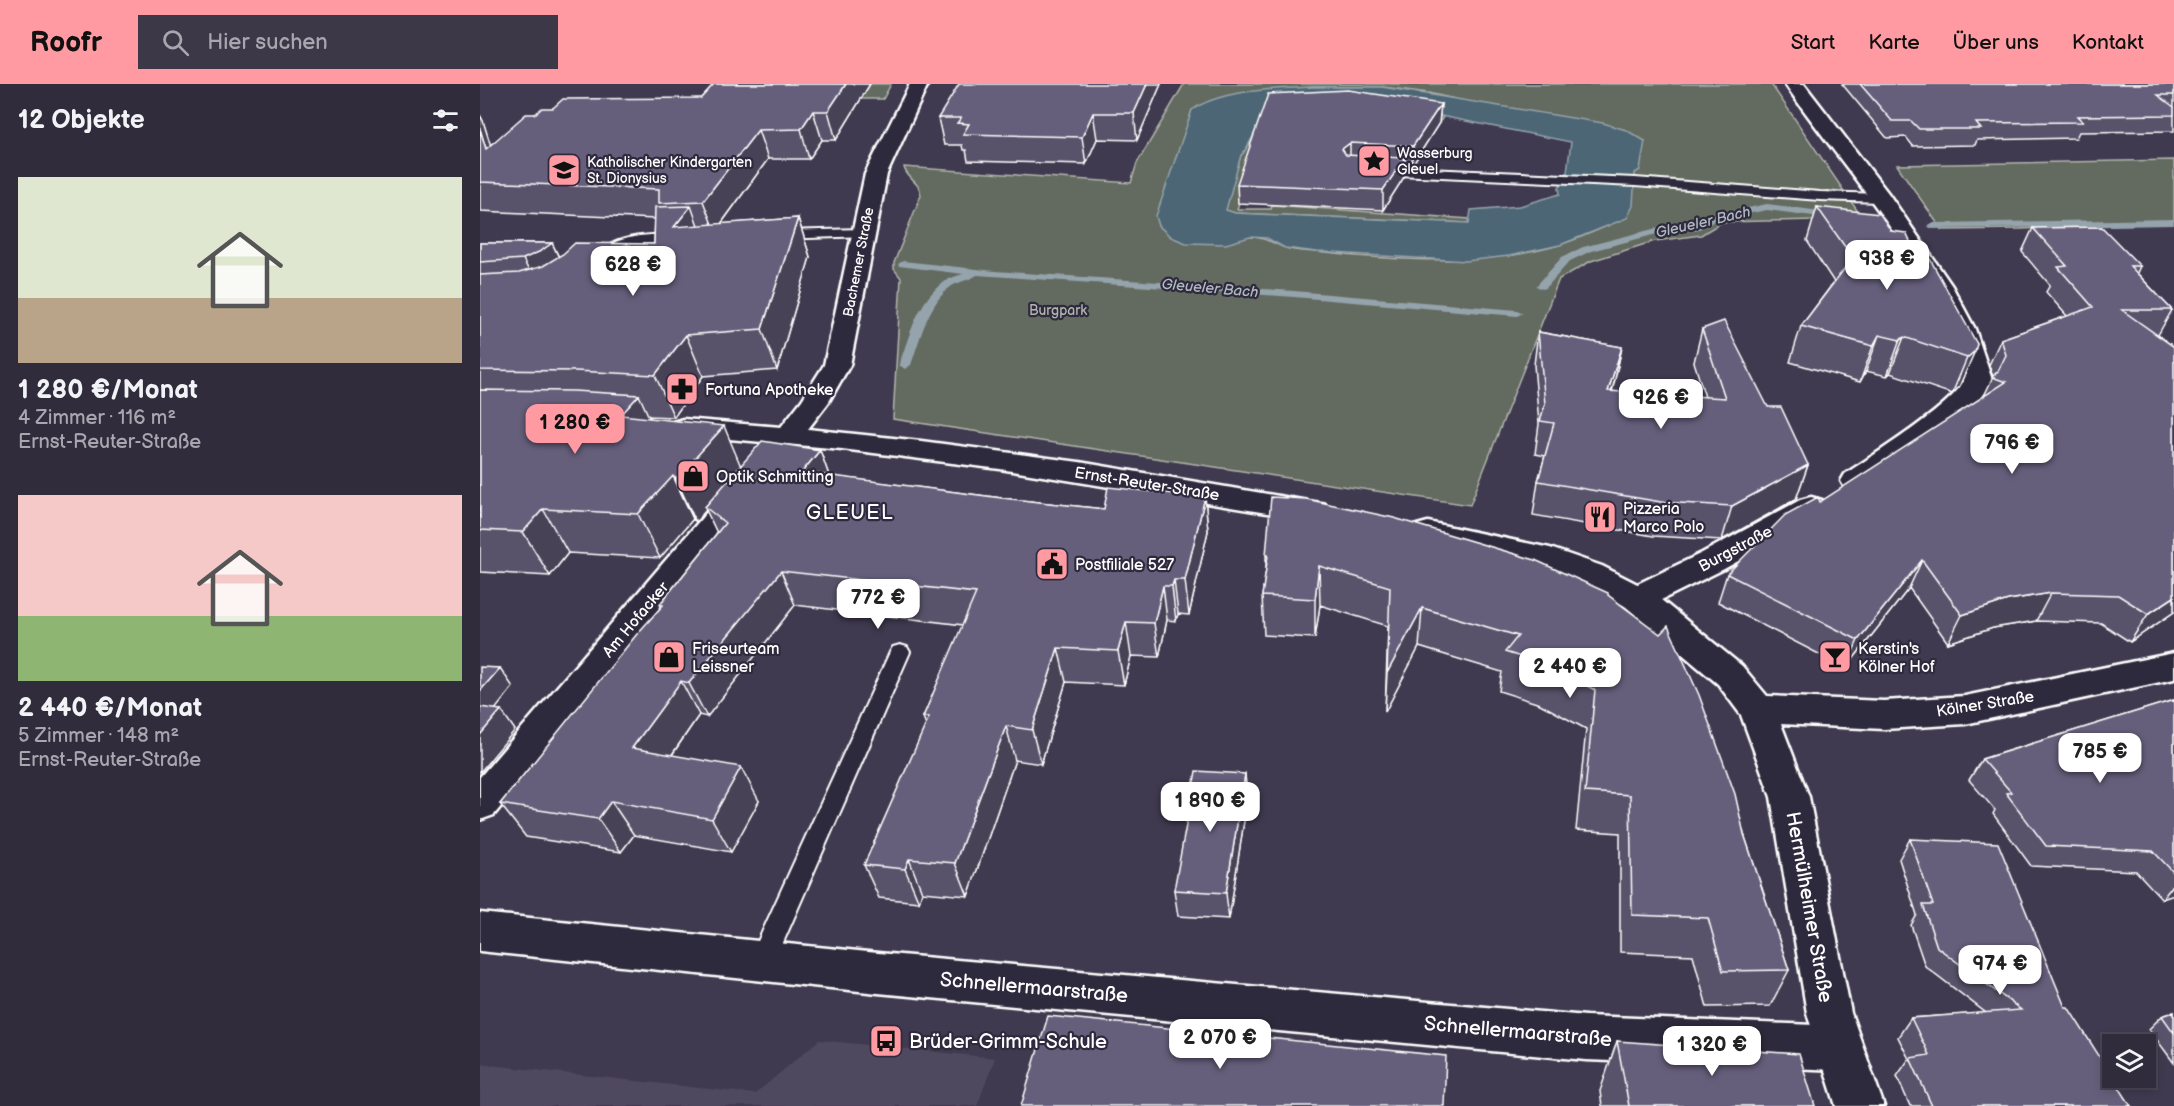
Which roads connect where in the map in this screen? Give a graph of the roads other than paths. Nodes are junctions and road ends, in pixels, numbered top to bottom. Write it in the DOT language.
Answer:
graph roads {
  1 [pos="919,84"];
  2 [pos="1794,84"];
  3 [pos="1361,170"];
  4 [pos="1880,198"];
  5 [pos="863,233"];
  6 [pos="759,236"];
  7 [pos="691,238"];
  8 [pos="592,268"];
  9 [pos="652,426"];
  10 [pos="790,434"];
  11 [pos="1341,516"];
  12 [pos="1397,526"];
  13 [pos="1637,598"];
  14 [pos="900,652"];
  15 [pos="2174,666"];
  16 [pos="1757,710"];
  17 [pos="480,804"];
  18 [pos="480,932"];
  19 [pos="762,961"];
  20 [pos="1839,1048"];
  21 [pos="1860,1106"];
  1 -- 5 [label="street, Bachemer Straße"];
  2 -- 4 [label="street, Burgstraße"];
  3 -- 4 [label="lane"];
  4 -- 13 [label="street, Burgstraße"];
  5 -- 6 [label="lane"];
  5 -- 10 [label="street, Bachemer Straße"];
  7 -- 8 [label="lane"];
  9 -- 10 [label="street, Ernst-Reuter-Straße"];
  10 -- 11 [label="street, Ernst-Reuter-Straße"];
  10 -- 17 [label="street, Am Hofacker"];
  12 -- 13 [label="street"];
  13 -- 16 [label="street"];
  14 -- 19 [label="lane"];
  15 -- 16 [label="street, Kölner Straße"];
  16 -- 20 [label="street, Hermülheimer Straße"];
  18 -- 19 [label="street, Schnellermaarstraße"];
  19 -- 20 [label="street, Schnellermaarstraße"];
  20 -- 21 [label="street, Hermülheimer Straße"];
}
